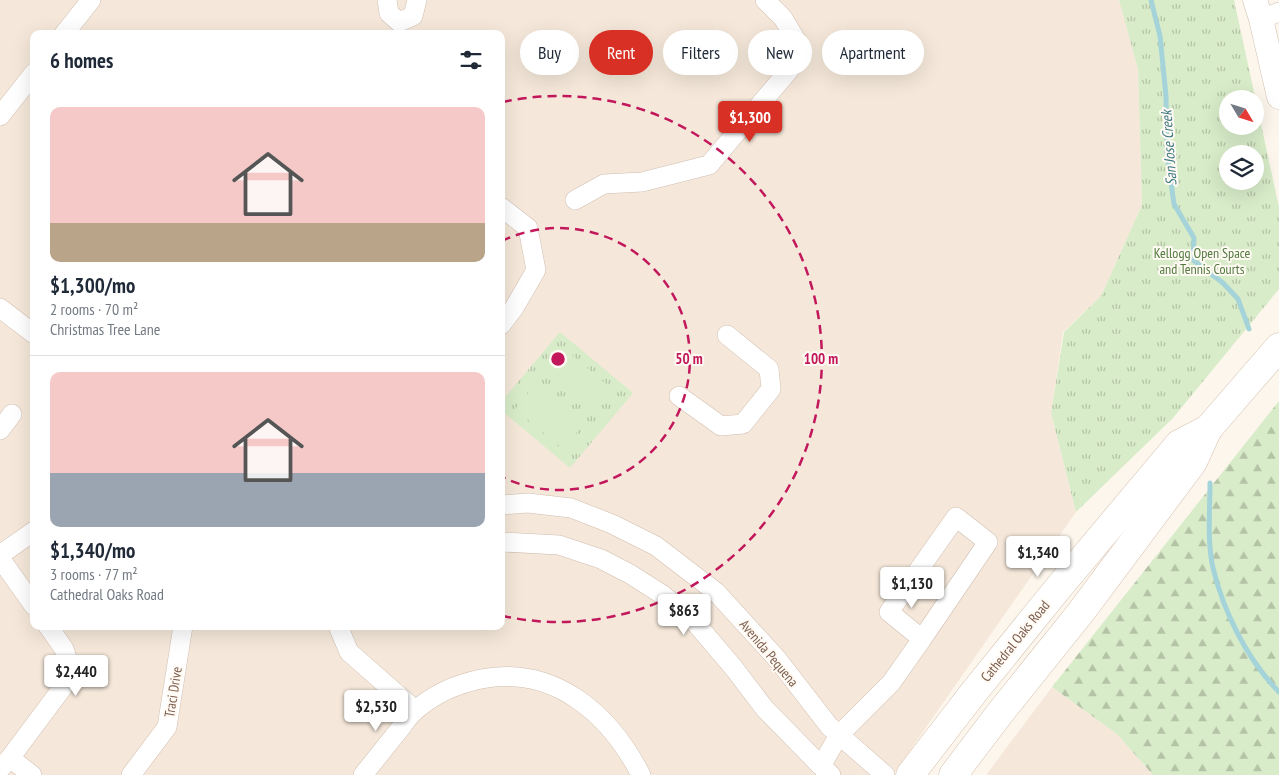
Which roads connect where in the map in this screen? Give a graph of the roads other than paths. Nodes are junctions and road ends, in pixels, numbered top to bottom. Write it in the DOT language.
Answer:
graph roads {
  1 [pos="91,0"];
  2 [pos="387,0"];
  3 [pos="417,0"];
  4 [pos="764,0"];
  5 [pos="1265,10"];
  6 [pos="67,30"];
  7 [pos="30,78"];
  8 [pos="1279,97"];
  9 [pos="0,116"];
  10 [pos="575,200"];
  11 [pos="505,210"];
  12 [pos="0,308"];
  13 [pos="505,320"];
  14 [pos="30,331"];
  15 [pos="727,335"];
  16 [pos="1279,347"];
  17 [pos="679,396"];
  18 [pos="12,414"];
  19 [pos="1208,429"];
  20 [pos="0,430"];
  21 [pos="505,505"];
  22 [pos="30,534"];
  23 [pos="505,542"];
  24 [pos="0,556"];
  25 [pos="30,600"];
  26 [pos="57,630"];
  27 [pos="182,630"];
  28 [pos="340,630"];
  29 [pos="922,639"];
  30 [pos="415,710"];
  31 [pos="840,735"];
  32 [pos="5,764"];
  33 [pos="826,771"];
  34 [pos="32,775"];
  35 [pos="131,775"];
  36 [pos="363,775"];
  37 [pos="641,775"];
  38 [pos="885,775"];
  39 [pos="910,775"];
  40 [pos="953,775"];
  1 -- 6 [label="street"];
  2 -- 3 [label="street"];
  4 -- 10 [label="street"];
  5 -- 8 [label="street"];
  7 -- 9 [label="street"];
  11 -- 13 [label="street"];
  12 -- 14 [label="street"];
  15 -- 17 [label="street"];
  16 -- 19 [label="main road, Cathedral Oaks Road"];
  18 -- 20 [label="street"];
  19 -- 39 [label="main road, Cathedral Oaks Road"];
  19 -- 40 [label="main road, Cathedral Oaks Road"];
  21 -- 31 [label="street, Avenida Pequena"];
  22 -- 24 [label="street"];
  23 -- 33 [label="street"];
  24 -- 25 [label="street"];
  26 -- 32 [label="street"];
  27 -- 35 [label="street, Traci Drive"];
  28 -- 30 [label="street"];
  29 -- 29 [label="street"];
  29 -- 31 [label="street"];
  30 -- 36 [label="street"];
  30 -- 37 [label="street"];
  31 -- 33 [label="street"];
  31 -- 38 [label="street, Avenida Pequena"];
  32 -- 34 [label="street"];
}
